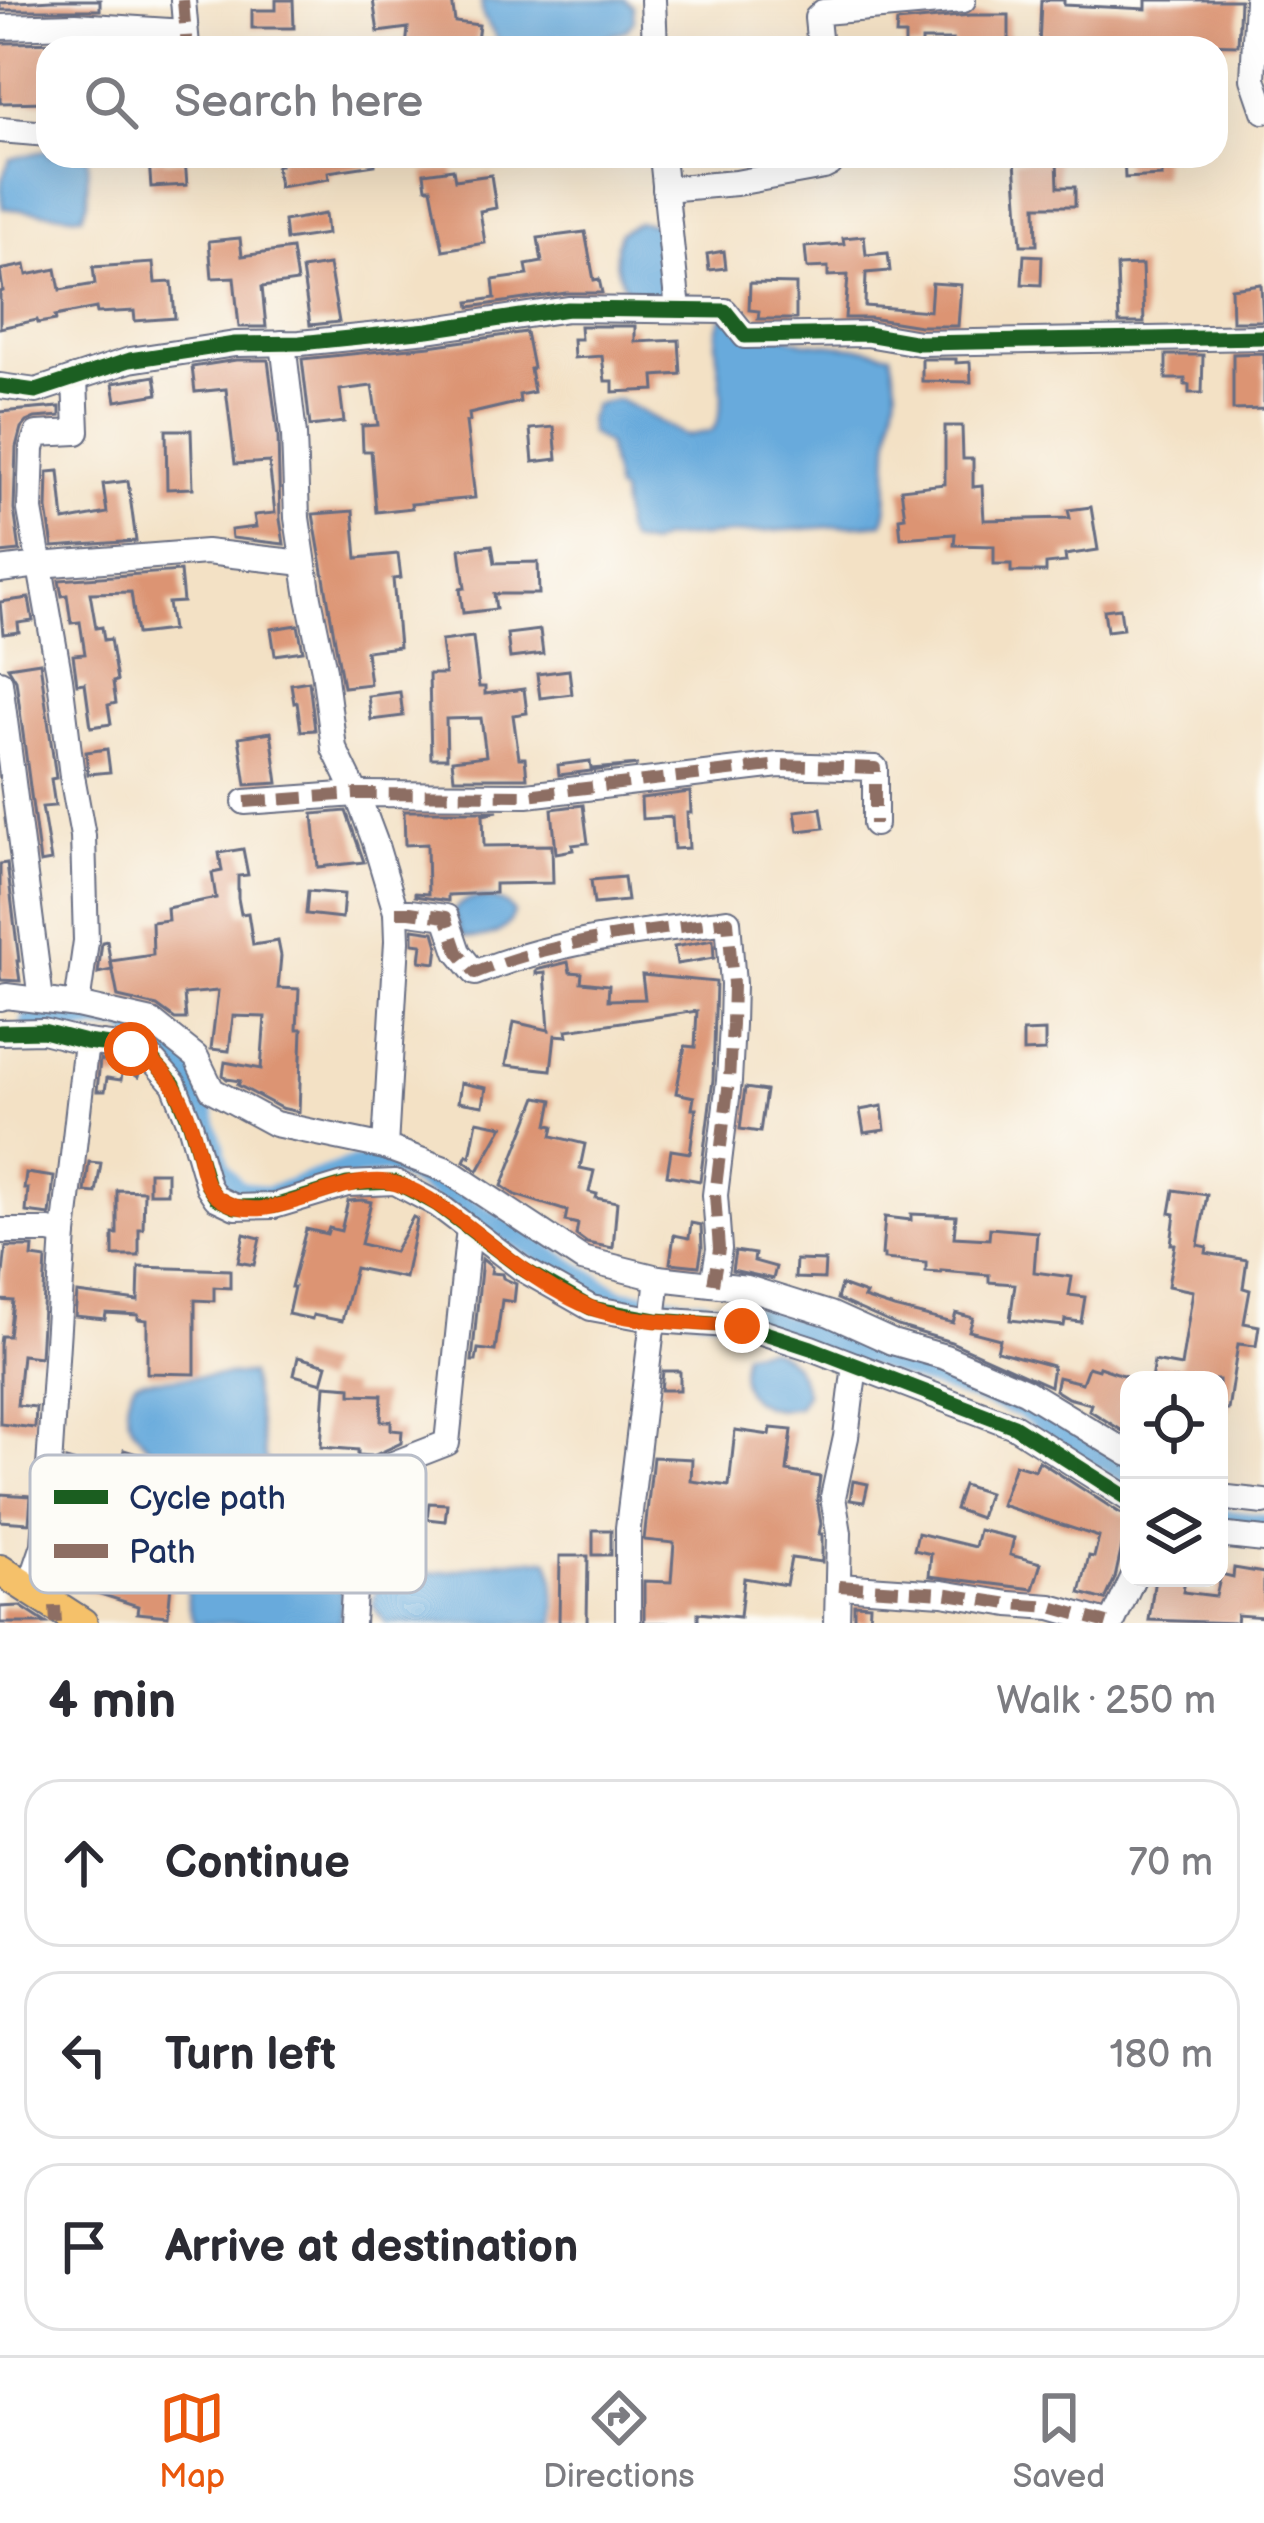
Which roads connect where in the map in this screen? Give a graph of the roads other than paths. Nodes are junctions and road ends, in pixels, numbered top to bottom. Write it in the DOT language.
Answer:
graph roads {
  1 [pos="183,0"];
  2 [pos="652,0"];
  3 [pos="962,0"];
  4 [pos="1257,0"];
  5 [pos="0,27"];
  6 [pos="157,36"];
  7 [pos="186,36"];
  8 [pos="654,36"];
  9 [pos="819,36"];
  10 [pos="1264,111"];
  11 [pos="0,130"];
  12 [pos="36,133"];
  13 [pos="663,168"];
  14 [pos="818,168"];
  15 [pos="665,189"];
  16 [pos="678,310"];
  17 [pos="1264,338"];
  18 [pos="283,343"];
  19 [pos="75,378"];
  20 [pos="0,386"];
  21 [pos="303,563"];
  22 [pos="39,565"];
  23 [pos="0,571"];
  24 [pos="0,682"];
  25 [pos="356,794"];
  26 [pos="245,802"];
  27 [pos="875,824"];
  28 [pos="396,912"];
  29 [pos="0,998"];
  30 [pos="41,1000"];
  31 [pos="77,1005"];
  32 [pos="0,1032"];
  33 [pos="86,1042"];
  34 [pos="386,1147"];
  35 [pos="469,1228"];
  36 [pos="0,1231"];
  37 [pos="64,1234"];
  38 [pos="658,1278"];
  39 [pos="713,1284"];
  40 [pos="653,1320"];
  41 [pos="854,1365"];
  42 [pos="1120,1449"];
  43 [pos="50,1455"];
  44 [pos="416,1455"];
  45 [pos="1120,1493"];
  46 [pos="1228,1498"];
  47 [pos="1264,1502"];
  48 [pos="1228,1535"];
  49 [pos="1264,1540"];
  50 [pos="0,1570"];
  51 [pos="838,1586"];
  52 [pos="1128,1587"];
  53 [pos="30,1593"];
  54 [pos="354,1593"];
  55 [pos="47,1606"];
  56 [pos="82,1623"];
  57 [pos="352,1623"];
  58 [pos="628,1623"];
  59 [pos="837,1623"];
  60 [pos="1109,1623"];
  1 -- 7 [label="street"];
  2 -- 8 [label="street"];
  3 -- 9 [label="street"];
  4 -- 10 [label="street"];
  5 -- 6 [label="street"];
  11 -- 12 [label="street"];
  13 -- 15 [label="street"];
  14 -- 15 [label="street"];
  15 -- 16 [label="street"];
  16 -- 17 [label="street"];
  16 -- 18 [label="street"];
  18 -- 19 [label="street"];
  18 -- 21 [label="street"];
  19 -- 20 [label="street"];
  19 -- 22 [label="street"];
  21 -- 22 [label="street"];
  21 -- 25 [label="street"];
  22 -- 23 [label="street"];
  22 -- 31 [label="street"];
  24 -- 30 [label="street"];
  25 -- 26 [label="street"];
  25 -- 27 [label="street"];
  25 -- 28 [label="street"];
  28 -- 34 [label="street"];
  28 -- 39 [label="street"];
  29 -- 30 [label="street"];
  30 -- 31 [label="street"];
  31 -- 34 [label="street"];
  32 -- 33 [label="street"];
  33 -- 35 [label="street"];
  33 -- 37 [label="street"];
  34 -- 38 [label="street"];
  35 -- 40 [label="street"];
  35 -- 44 [label="street"];
  36 -- 37 [label="street"];
  37 -- 43 [label="street"];
  38 -- 39 [label="street"];
  38 -- 40 [label="street"];
  39 -- 42 [label="street"];
  40 -- 41 [label="street"];
  40 -- 58 [label="street"];
  41 -- 45 [label="street"];
  41 -- 51 [label="street"];
  46 -- 47 [label="street"];
  48 -- 49 [label="street"];
  50 -- 53 [label="main road"];
  51 -- 59 [label="street"];
  51 -- 60 [label="street"];
  52 -- 60 [label="street"];
  54 -- 57 [label="street"];
  55 -- 56 [label="main road"];
}
